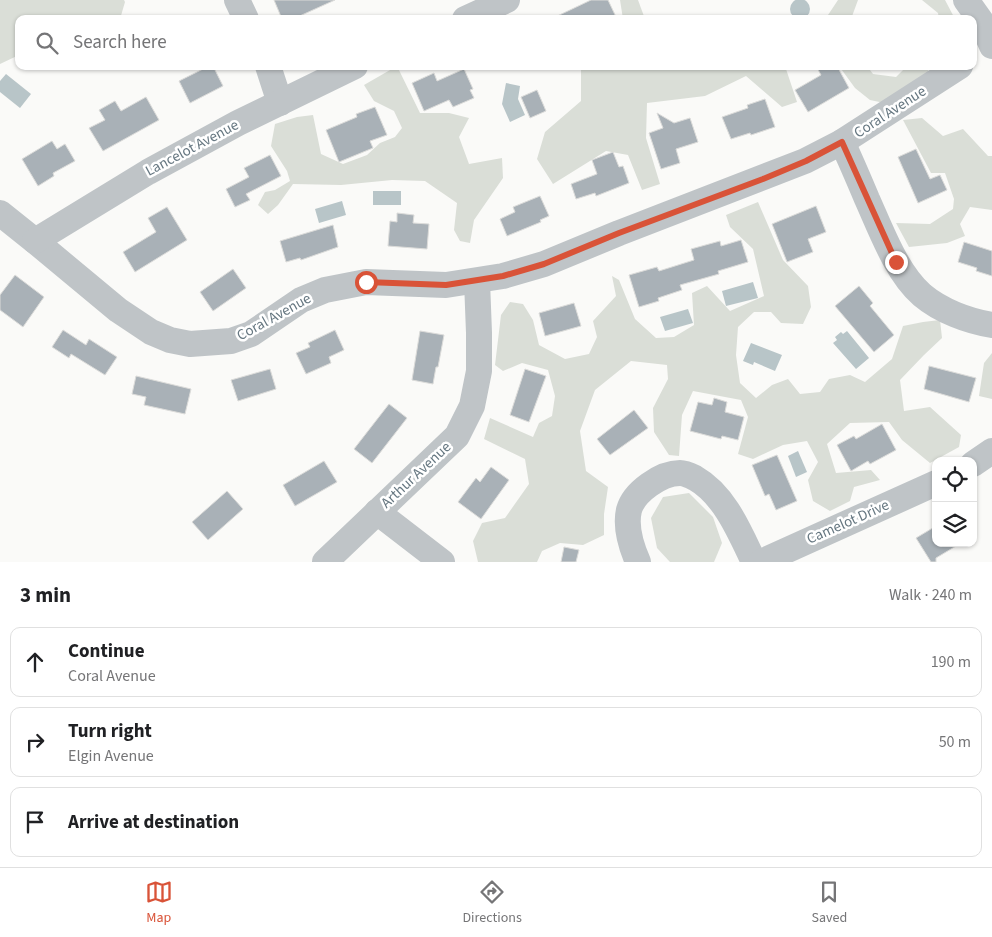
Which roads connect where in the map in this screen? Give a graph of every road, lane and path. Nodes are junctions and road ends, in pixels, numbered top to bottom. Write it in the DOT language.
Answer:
graph roads {
  1 [pos="237,0"];
  2 [pos="508,0"];
  3 [pos="966,0"];
  4 [pos="244,15"];
  5 [pos="474,15"];
  6 [pos="977,15"];
  7 [pos="977,15"];
  8 [pos="992,46"];
  9 [pos="977,55"];
  10 [pos="269,70"];
  11 [pos="347,70"];
  12 [pos="954,70"];
  13 [pos="280,103"];
  14 [pos="842,142"];
  15 [pos="0,213"];
  16 [pos="35,240"];
  17 [pos="476,281"];
  18 [pos="992,325"];
  19 [pos="992,451"];
  20 [pos="977,461"];
  21 [pos="932,485"];
  22 [pos="377,512"];
  23 [pos="325,562"];
  24 [pos="442,562"];
  25 [pos="638,562"];
  26 [pos="754,562"];
  27 [pos="761,562"];
  1 -- 4 [label="street"];
  2 -- 5 [label="street"];
  3 -- 7 [label="street"];
  6 -- 8 [label="street"];
  8 -- 9 [label="street"];
  10 -- 13 [label="street"];
  11 -- 13 [label="street, Lancelot Avenue"];
  12 -- 14 [label="street, Coral Avenue"];
  13 -- 16 [label="street, Lancelot Avenue"];
  14 -- 17 [label="street, Coral Avenue"];
  14 -- 18 [label="street"];
  15 -- 16 [label="street, Coral Avenue"];
  16 -- 17 [label="street, Coral Avenue"];
  17 -- 22 [label="street, Arthur Avenue"];
  19 -- 20 [label="street"];
  21 -- 27 [label="street, Camelot Drive"];
  22 -- 23 [label="street, Arthur Avenue"];
  22 -- 24 [label="street"];
  25 -- 26 [label="street"];
}
